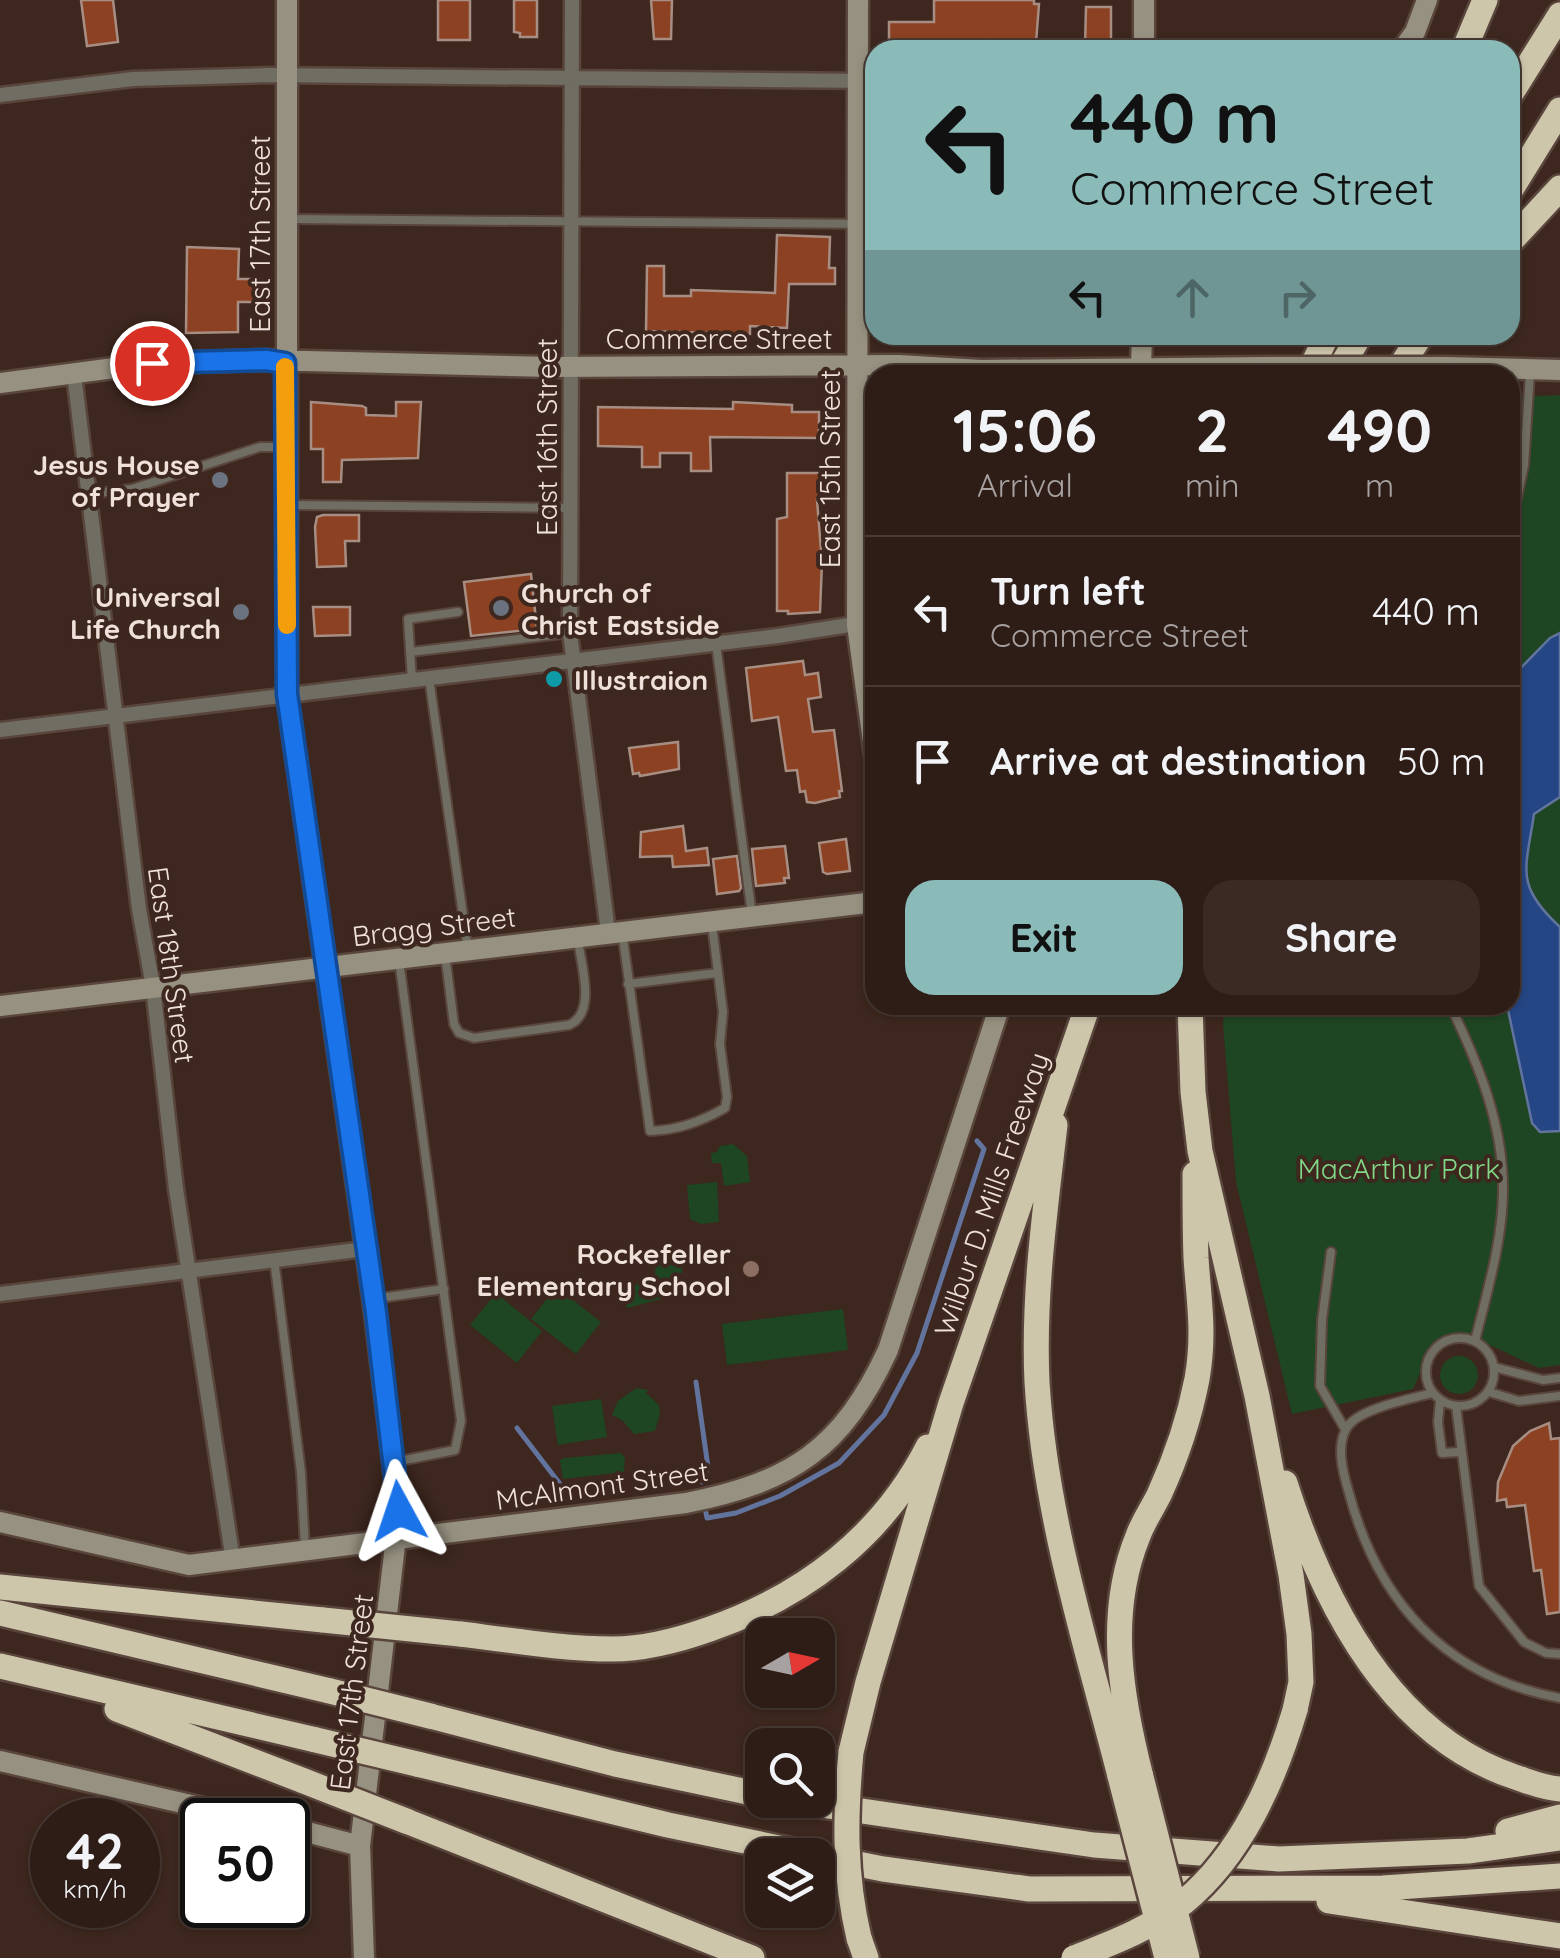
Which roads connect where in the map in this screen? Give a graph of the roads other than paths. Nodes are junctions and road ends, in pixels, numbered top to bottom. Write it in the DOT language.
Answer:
graph roads {
  1 [pos="287,0"];
  2 [pos="572,0"];
  3 [pos="858,0"];
  4 [pos="1144,0"];
  5 [pos="1428,0"];
  6 [pos="1485,0"];
  7 [pos="1560,15"];
  8 [pos="1144,40"];
  9 [pos="1409,40"];
  10 [pos="1468,40"];
  11 [pos="865,71"];
  12 [pos="286,76"];
  13 [pos="571,79"];
  14 [pos="1520,79"];
  15 [pos="865,81"];
  16 [pos="0,95"];
  17 [pos="1560,110"];
  18 [pos="1520,175"];
  19 [pos="1560,188"];
  20 [pos="287,219"];
  21 [pos="572,221"];
  22 [pos="865,225"];
  23 [pos="1520,231"];
  24 [pos="865,239"];
  25 [pos="285,363"];
  26 [pos="856,365"];
  27 [pos="865,365"];
  28 [pos="571,367"];
  29 [pos="1520,369"];
  30 [pos="1530,369"];
  31 [pos="1560,370"];
  32 [pos="74,374"];
  33 [pos="0,384"];
  34 [pos="286,446"];
  35 [pos="1520,484"];
  36 [pos="88,494"];
  37 [pos="286,504"];
  38 [pos="570,508"];
  39 [pos="865,597"];
  40 [pos="458,612"];
  41 [pos="865,623"];
  42 [pos="570,633"];
  43 [pos="716,644"];
  44 [pos="410,652"];
  45 [pos="573,661"];
  46 [pos="429,678"];
  47 [pos="412,680"];
  48 [pos="287,694"];
  49 [pos="116,715"];
  50 [pos="0,730"];
  51 [pos="865,903"];
  52 [pos="752,915"];
  53 [pos="711,920"];
  54 [pos="615,931"];
  55 [pos="578,936"];
  56 [pos="468,950"];
  57 [pos="444,953"];
  58 [pos="399,958"];
  59 [pos="324,967"];
  60 [pos="717,974"];
  61 [pos="628,984"];
  62 [pos="153,986"];
  63 [pos="0,1006"];
  64 [pos="997,1015"];
  65 [pos="1085,1015"];
  66 [pos="1190,1015"];
  67 [pos="1455,1015"];
  68 [pos="1060,1086"];
  69 [pos="1193,1092"];
  70 [pos="366,1248"];
  71 [pos="1331,1252"];
  72 [pos="274,1260"];
  73 [pos="191,1270"];
  74 [pos="444,1290"];
  75 [pos="0,1294"];
  76 [pos="373,1299"];
  77 [pos="1475,1341"];
  78 [pos="1494,1367"];
  79 [pos="1560,1378"];
  80 [pos="1432,1392"];
  81 [pos="1490,1392"];
  82 [pos="1257,1396"];
  83 [pos="1560,1396"];
  84 [pos="1440,1401"];
  85 [pos="952,1403"];
  86 [pos="1456,1406"];
  87 [pos="1345,1429"];
  88 [pos="1459,1452"];
  89 [pos="395,1462"];
  90 [pos="0,1522"];
  91 [pos="398,1541"];
  92 [pos="305,1551"];
  93 [pos="233,1560"];
  94 [pos="0,1587"];
  95 [pos="0,1614"];
  96 [pos="1560,1654"];
  97 [pos="10,1668"];
  98 [pos="1560,1698"];
  99 [pos="0,1761"];
  100 [pos="1131,1776"];
  101 [pos="1560,1789"];
  102 [pos="745,1791"];
  103 [pos="180,1802"];
  104 [pos="835,1807"];
  105 [pos="1560,1817"];
  106 [pos="310,1833"];
  107 [pos="1560,1838"];
  108 [pos="745,1841"];
  109 [pos="360,1846"];
  110 [pos="1280,1859"];
  111 [pos="835,1860"];
  112 [pos="1560,1876"];
  113 [pos="1260,1890"];
  114 [pos="1560,1936"];
  115 [pos="862,1948"];
  116 [pos="364,1958"];
  117 [pos="752,1958"];
  118 [pos="1074,1958"];
  119 [pos="1167,1958"];
  120 [pos="1187,1958"];
  1 -- 12 [label="street, East 17th Street"];
  2 -- 13 [label="street, East 16th Street"];
  3 -- 11 [label="street, East 15th Street"];
  4 -- 8 [label="street"];
  5 -- 9 [label="street"];
  6 -- 10 [label="highway"];
  7 -- 14 [label="highway"];
  12 -- 13 [label="street"];
  12 -- 16 [label="street"];
  12 -- 20 [label="street, East 17th Street"];
  13 -- 15 [label="street"];
  13 -- 21 [label="street, East 16th Street"];
  17 -- 18 [label="highway"];
  19 -- 23 [label="highway"];
  20 -- 21 [label="lane"];
  20 -- 25 [label="street, East 17th Street"];
  21 -- 22 [label="lane"];
  21 -- 28 [label="street, East 16th Street"];
  24 -- 26 [label="street, East 15th Street"];
  25 -- 28 [label="street, Commerce Street"];
  25 -- 32 [label="street, Commerce Street"];
  25 -- 34 [label="street, East 17th Street"];
  26 -- 27 [label="street, Commerce Street"];
  26 -- 28 [label="street, Commerce Street"];
  26 -- 39 [label="street, East 15th Street"];
  28 -- 38 [label="street, East 16th Street"];
  29 -- 30 [label="street, Commerce Street, bridge"];
  30 -- 31 [label="street, Commerce Street"];
  30 -- 35 [label="lane"];
  32 -- 33 [label="street, Commerce Street"];
  32 -- 36 [label="street, East 18th Street"];
  34 -- 36 [label="lane"];
  34 -- 37 [label="street, East 17th Street"];
  36 -- 49 [label="street, East 18th Street"];
  37 -- 38 [label="lane"];
  37 -- 48 [label="street, East 17th Street"];
  38 -- 42 [label="street, East 16th Street"];
  40 -- 44 [label="lane"];
  41 -- 43 [label="street"];
  42 -- 44 [label="lane"];
  42 -- 45 [label="street, East 16th Street"];
  43 -- 45 [label="street"];
  43 -- 52 [label="lane"];
  44 -- 47 [label="lane"];
  45 -- 46 [label="street"];
  45 -- 54 [label="street, East 16th Street"];
  46 -- 47 [label="street"];
  46 -- 56 [label="lane"];
  47 -- 48 [label="street"];
  48 -- 49 [label="street"];
  48 -- 59 [label="street, East 17th Street"];
  49 -- 50 [label="street"];
  49 -- 62 [label="street, East 18th Street"];
  51 -- 52 [label="street, Bragg Street"];
  52 -- 53 [label="street, Bragg Street"];
  53 -- 54 [label="street, Bragg Street"];
  53 -- 60 [label="lane"];
  54 -- 55 [label="street, Bragg Street"];
  54 -- 61 [label="lane"];
  55 -- 56 [label="street, Bragg Street"];
  55 -- 57 [label="lane"];
  56 -- 57 [label="street, Bragg Street"];
  57 -- 58 [label="street, Bragg Street"];
  58 -- 59 [label="street, Bragg Street"];
  58 -- 74 [label="lane"];
  59 -- 62 [label="street, Bragg Street"];
  59 -- 70 [label="street, East 17th Street"];
  60 -- 61 [label="lane"];
  60 -- 61 [label="lane"];
  62 -- 63 [label="street, Bragg Street"];
  62 -- 73 [label="street, East 18th Street"];
  64 -- 91 [label="street, McAlmont Street"];
  65 -- 68 [label="highway, Wilbur D. Mills Freeway"];
  66 -- 69 [label="highway"];
  67 -- 77 [label="lane"];
  68 -- 85 [label="highway, Wilbur D. Mills Freeway"];
  68 -- 100 [label="highway"];
  69 -- 82 [label="highway"];
  69 -- 100 [label="highway"];
  70 -- 72 [label="street"];
  70 -- 76 [label="street, East 17th Street"];
  71 -- 87 [label="lane"];
  72 -- 73 [label="street"];
  72 -- 92 [label="lane"];
  73 -- 75 [label="street"];
  73 -- 93 [label="street, East 18th Street"];
  74 -- 76 [label="lane"];
  74 -- 89 [label="lane"];
  76 -- 89 [label="street, East 17th Street"];
  77 -- 78 [label="lane"];
  77 -- 80 [label="lane"];
  78 -- 79 [label="lane"];
  78 -- 81 [label="lane"];
  80 -- 84 [label="lane"];
  80 -- 87 [label="lane"];
  81 -- 83 [label="lane"];
  81 -- 86 [label="lane"];
  82 -- 101 [label="highway"];
  82 -- 118 [label="highway, bridge"];
  84 -- 86 [label="lane"];
  84 -- 88 [label="lane"];
  85 -- 94 [label="highway, bridge"];
  85 -- 115 [label="highway, bridge"];
  86 -- 88 [label="lane"];
  87 -- 98 [label="lane"];
  88 -- 96 [label="lane"];
  89 -- 91 [label="street, East 17th Street"];
  90 -- 93 [label="street, McAlmont Street"];
  91 -- 92 [label="street, McAlmont Street"];
  91 -- 109 [label="street, East 17th Street"];
  92 -- 93 [label="street, McAlmont Street"];
  95 -- 102 [label="highway, bridge"];
  97 -- 108 [label="highway, bridge"];
  97 -- 117 [label="highway, bridge"];
  99 -- 103 [label="street"];
  100 -- 119 [label="highway, bridge"];
  100 -- 120 [label="highway, bridge"];
  104 -- 110 [label="highway"];
  105 -- 110 [label="highway"];
  106 -- 109 [label="street"];
  107 -- 110 [label="highway"];
  109 -- 116 [label="street, East 17th Street"];
  111 -- 113 [label="highway"];
  112 -- 113 [label="highway"];
  113 -- 114 [label="highway"];
}
